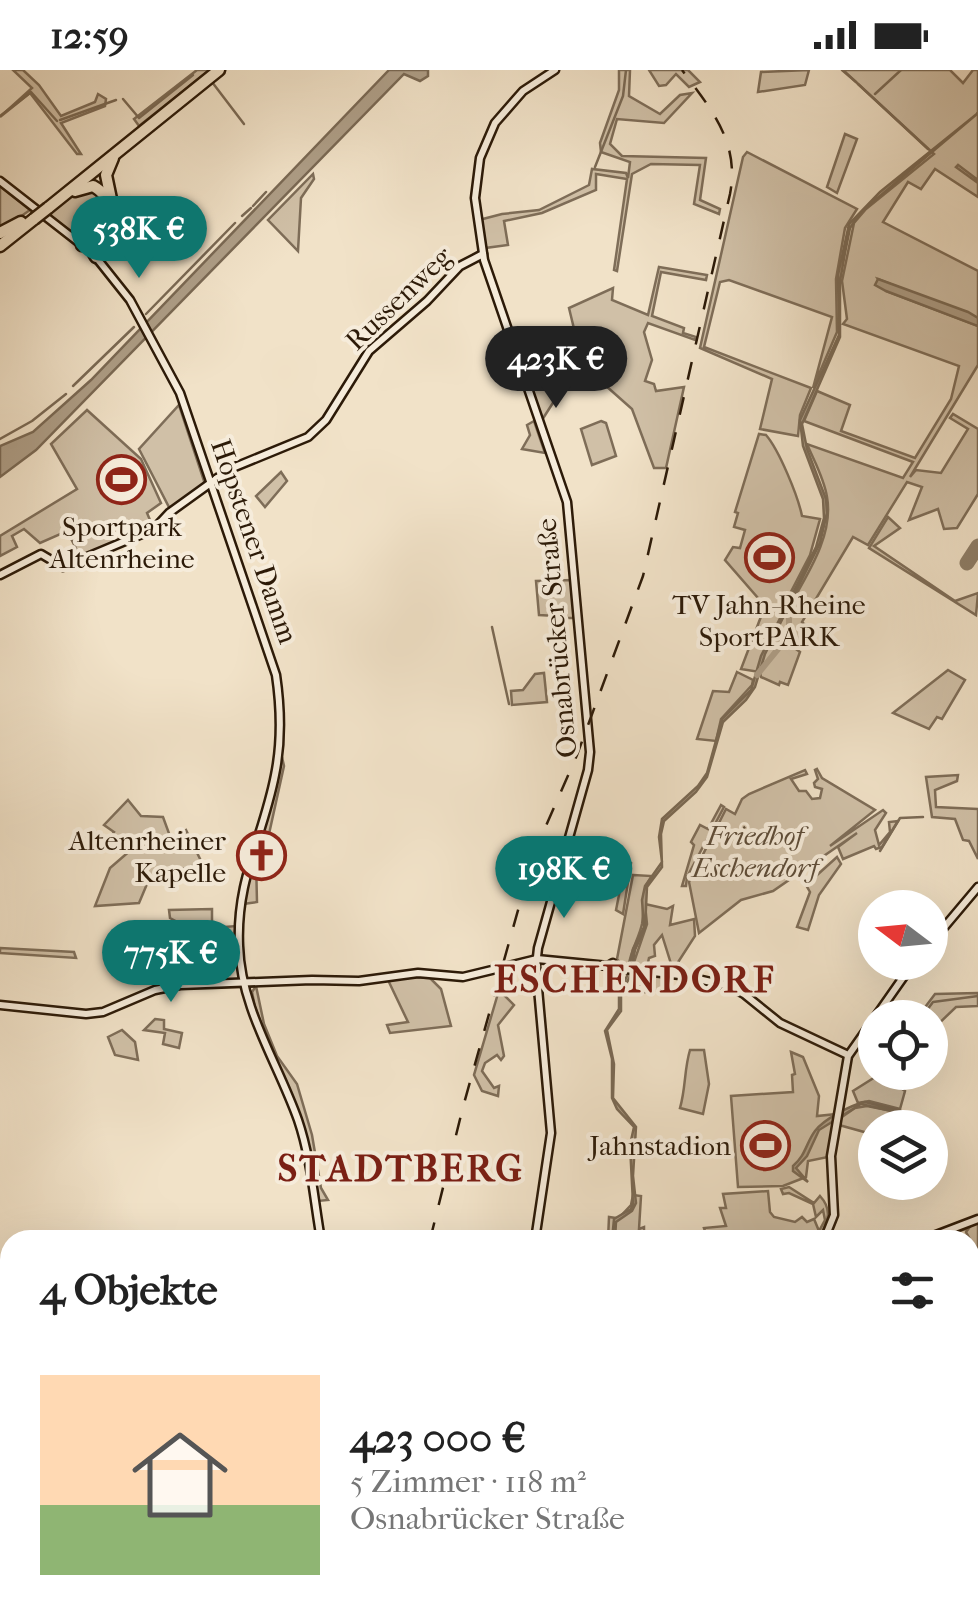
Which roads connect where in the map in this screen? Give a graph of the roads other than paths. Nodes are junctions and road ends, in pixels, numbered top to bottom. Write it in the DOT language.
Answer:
graph roads {
  1 [pos="210,70"];
  2 [pos="219,70"];
  3 [pos="555,70"];
  4 [pos="142,130"];
  5 [pos="116,153"];
  6 [pos="0,181"];
  7 [pos="60,198"];
  8 [pos="45,207"];
  9 [pos="0,239"];
  10 [pos="86,243"];
  11 [pos="482,254"];
  12 [pos="96,257"];
  13 [pos="210,483"];
  14 [pos="578,501"];
  15 [pos="570,513"];
  16 [pos="0,575"];
  17 [pos="978,887"];
  18 [pos="948,923"];
  19 [pos="240,960"];
  20 [pos="537,960"];
  21 [pos="901,980"];
  22 [pos="229,982"];
  23 [pos="243,982"];
  24 [pos="262,982"];
  25 [pos="0,1006"];
  26 [pos="251,1008"];
  27 [pos="848,1056"];
  28 [pos="978,1219"];
  29 [pos="320,1230"];
  30 [pos="537,1230"];
  31 [pos="828,1230"];
  32 [pos="949,1230"];
  1 -- 4 [label="highway"];
  2 -- 4 [label="highway"];
  3 -- 11 [label="main road, Osnabrücker Straße"];
  4 -- 5 [label="highway"];
  4 -- 8 [label="highway"];
  5 -- 7 [label="highway"];
  5 -- 10 [label="highway"];
  6 -- 10 [label="main road"];
  7 -- 8 [label="highway"];
  7 -- 10 [label="highway"];
  8 -- 9 [label="highway, bridge"];
  10 -- 12 [label="highway"];
  11 -- 13 [label="main road, Russenweg"];
  11 -- 15 [label="main road, Osnabrücker Straße"];
  12 -- 13 [label="main road, Hopstener Damm"];
  13 -- 16 [label="main road, Russenweg"];
  13 -- 19 [label="main road, Hopstener Damm"];
  14 -- 15 [label="main road"];
  15 -- 20 [label="main road, Osnabrücker Straße"];
  17 -- 18 [label="main road"];
  19 -- 22 [label="main road"];
  19 -- 23 [label="main road, Hopstener Damm"];
  20 -- 24 [label="main road"];
  20 -- 27 [label="main road"];
  20 -- 30 [label="main road, Osnabrücker Straße"];
  21 -- 27 [label="main road"];
  22 -- 23 [label="main road"];
  22 -- 25 [label="main road"];
  23 -- 24 [label="main road"];
  23 -- 26 [label="main road, Hopstener Damm"];
  24 -- 26 [label="main road"];
  26 -- 29 [label="main road, Hopstener Damm"];
  27 -- 31 [label="main road"];
  28 -- 32 [label="main road"];
}
